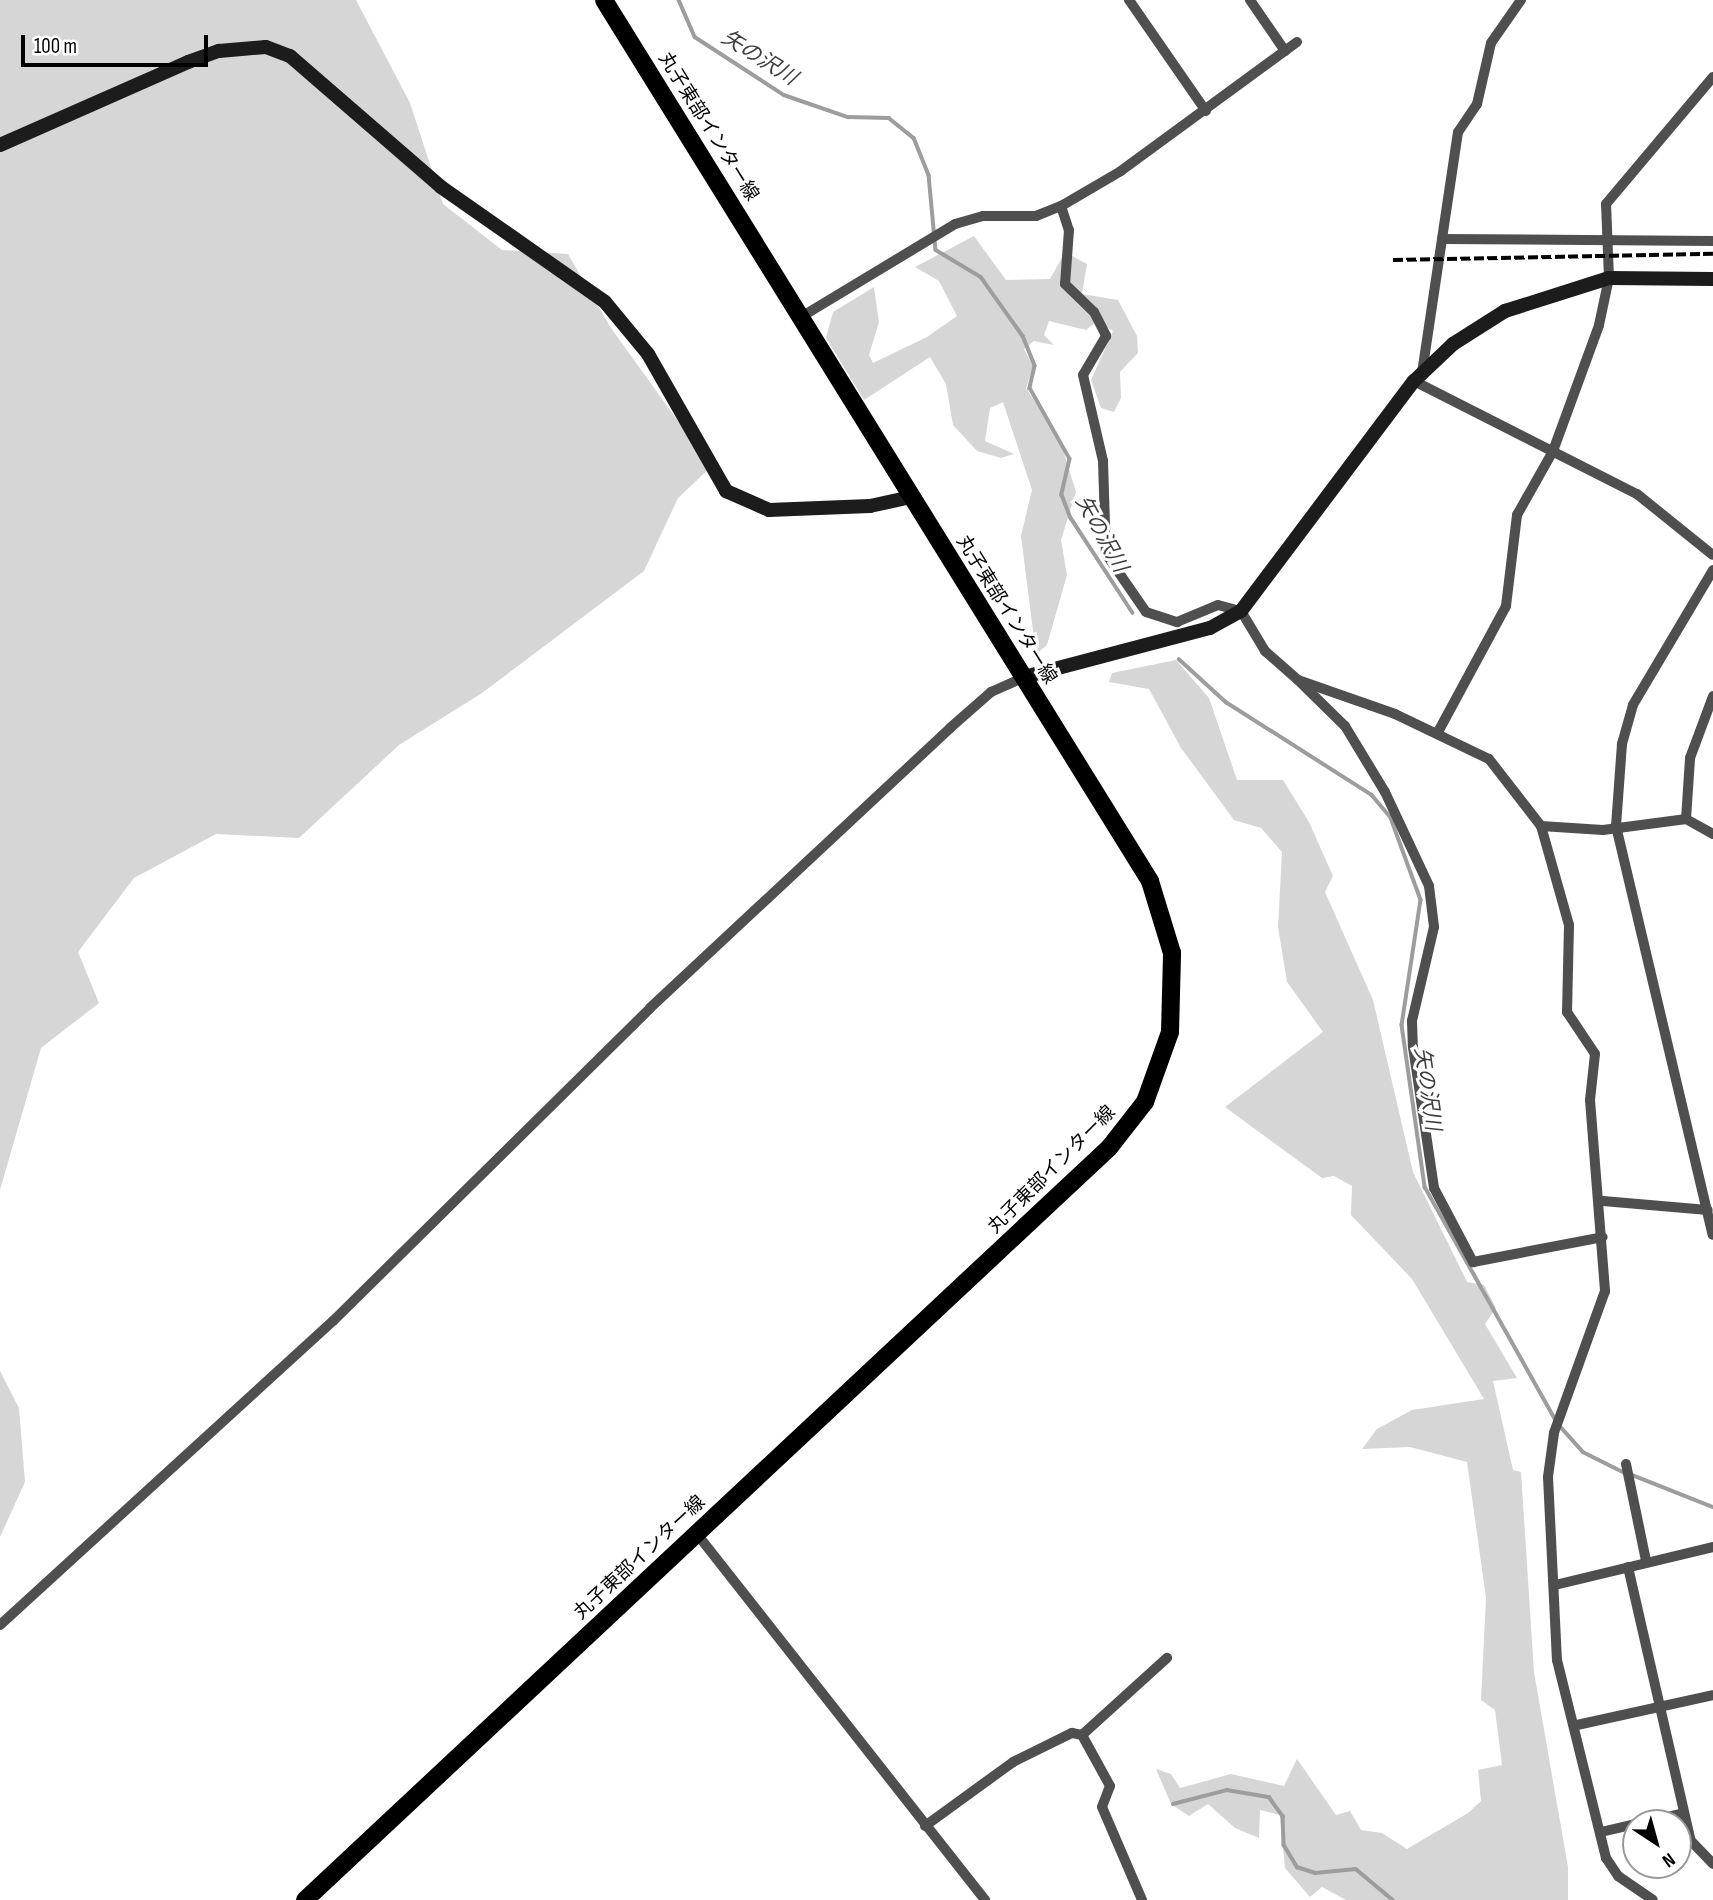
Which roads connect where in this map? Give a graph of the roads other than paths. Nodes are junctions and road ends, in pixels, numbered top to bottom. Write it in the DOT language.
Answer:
graph roads {
  1 [pos="604,0"];
  2 [pos="1129,0"];
  3 [pos="1250,0"];
  4 [pos="1521,0"];
  5 [pos="1297,42"];
  6 [pos="1285,51"];
  7 [pos="1713,77"];
  8 [pos="1206,111"];
  9 [pos="0,145"];
  10 [pos="1061,206"];
  11 [pos="1442,239"];
  12 [pos="1610,240"];
  13 [pos="1713,241"];
  14 [pos="1609,278"];
  15 [pos="1713,279"];
  16 [pos="801,317"];
  17 [pos="1418,377"];
  18 [pos="1553,451"];
  19 [pos="911,497"];
  20 [pos="1713,555"];
  21 [pos="1713,570"];
  22 [pos="1241,611"];
  23 [pos="1024,677"];
  24 [pos="1298,680"];
  25 [pos="1713,696"];
  26 [pos="1438,732"];
  27 [pos="1686,819"];
  28 [pos="1541,826"];
  29 [pos="1616,826"];
  30 [pos="1713,834"];
  31 [pos="1602,1201"];
  32 [pos="1708,1210"];
  33 [pos="1713,1235"];
  34 [pos="1604,1237"];
  35 [pos="1626,1470"];
  36 [pos="696,1534"];
  37 [pos="1713,1547"];
  38 [pos="1646,1562"];
  39 [pos="1628,1567"];
  40 [pos="1555,1585"];
  41 [pos="0,1625"];
  42 [pos="1167,1658"];
  43 [pos="1713,1695"];
  44 [pos="1662,1707"];
  45 [pos="1577,1725"];
  46 [pos="1082,1735"];
  47 [pos="1683,1809"];
  48 [pos="925,1826"];
  49 [pos="1622,1827"];
  50 [pos="1601,1832"];
  51 [pos="1692,1842"];
  52 [pos="1713,1864"];
  53 [pos="305,1900"];
  54 [pos="985,1900"];
  55 [pos="1142,1900"];
  56 [pos="1653,1900"];
  1 -- 16 [label="main road, 丸子東部インター線"];
  2 -- 8 [label="street"];
  3 -- 6 [label="street"];
  4 -- 11 [label="street"];
  5 -- 6 [label="street"];
  6 -- 8 [label="street"];
  7 -- 12 [label="street"];
  8 -- 10 [label="street"];
  9 -- 19 [label="street"];
  10 -- 16 [label="street"];
  10 -- 22 [label="street"];
  11 -- 12 [label="street"];
  11 -- 17 [label="street"];
  12 -- 13 [label="street"];
  12 -- 14 [label="street"];
  14 -- 15 [label="street"];
  14 -- 17 [label="street"];
  14 -- 18 [label="street"];
  16 -- 19 [label="main road, 丸子東部インター線"];
  17 -- 18 [label="street"];
  17 -- 22 [label="street"];
  18 -- 20 [label="street"];
  18 -- 26 [label="street"];
  19 -- 23 [label="main road, 丸子東部インター線"];
  21 -- 29 [label="street"];
  22 -- 23 [label="street"];
  22 -- 24 [label="street"];
  23 -- 36 [label="main road, 丸子東部インター線"];
  23 -- 41 [label="street"];
  24 -- 26 [label="street"];
  24 -- 34 [label="street"];
  25 -- 27 [label="street"];
  26 -- 28 [label="street"];
  27 -- 29 [label="street"];
  27 -- 30 [label="street"];
  28 -- 29 [label="street"];
  28 -- 31 [label="street"];
  29 -- 32 [label="street"];
  31 -- 32 [label="street"];
  31 -- 34 [label="street"];
  32 -- 33 [label="street"];
  34 -- 40 [label="street"];
  35 -- 38 [label="street"];
  36 -- 48 [label="street"];
  36 -- 53 [label="main road, 丸子東部インター線"];
  37 -- 38 [label="street"];
  38 -- 39 [label="street"];
  39 -- 40 [label="street"];
  39 -- 44 [label="street"];
  40 -- 45 [label="street"];
  42 -- 46 [label="street"];
  43 -- 44 [label="street"];
  44 -- 45 [label="street"];
  44 -- 47 [label="street"];
  45 -- 50 [label="street"];
  46 -- 48 [label="street"];
  46 -- 55 [label="street"];
  48 -- 54 [label="street"];
  49 -- 50 [label="street"];
  50 -- 56 [label="street"];
  51 -- 52 [label="street"];
}
